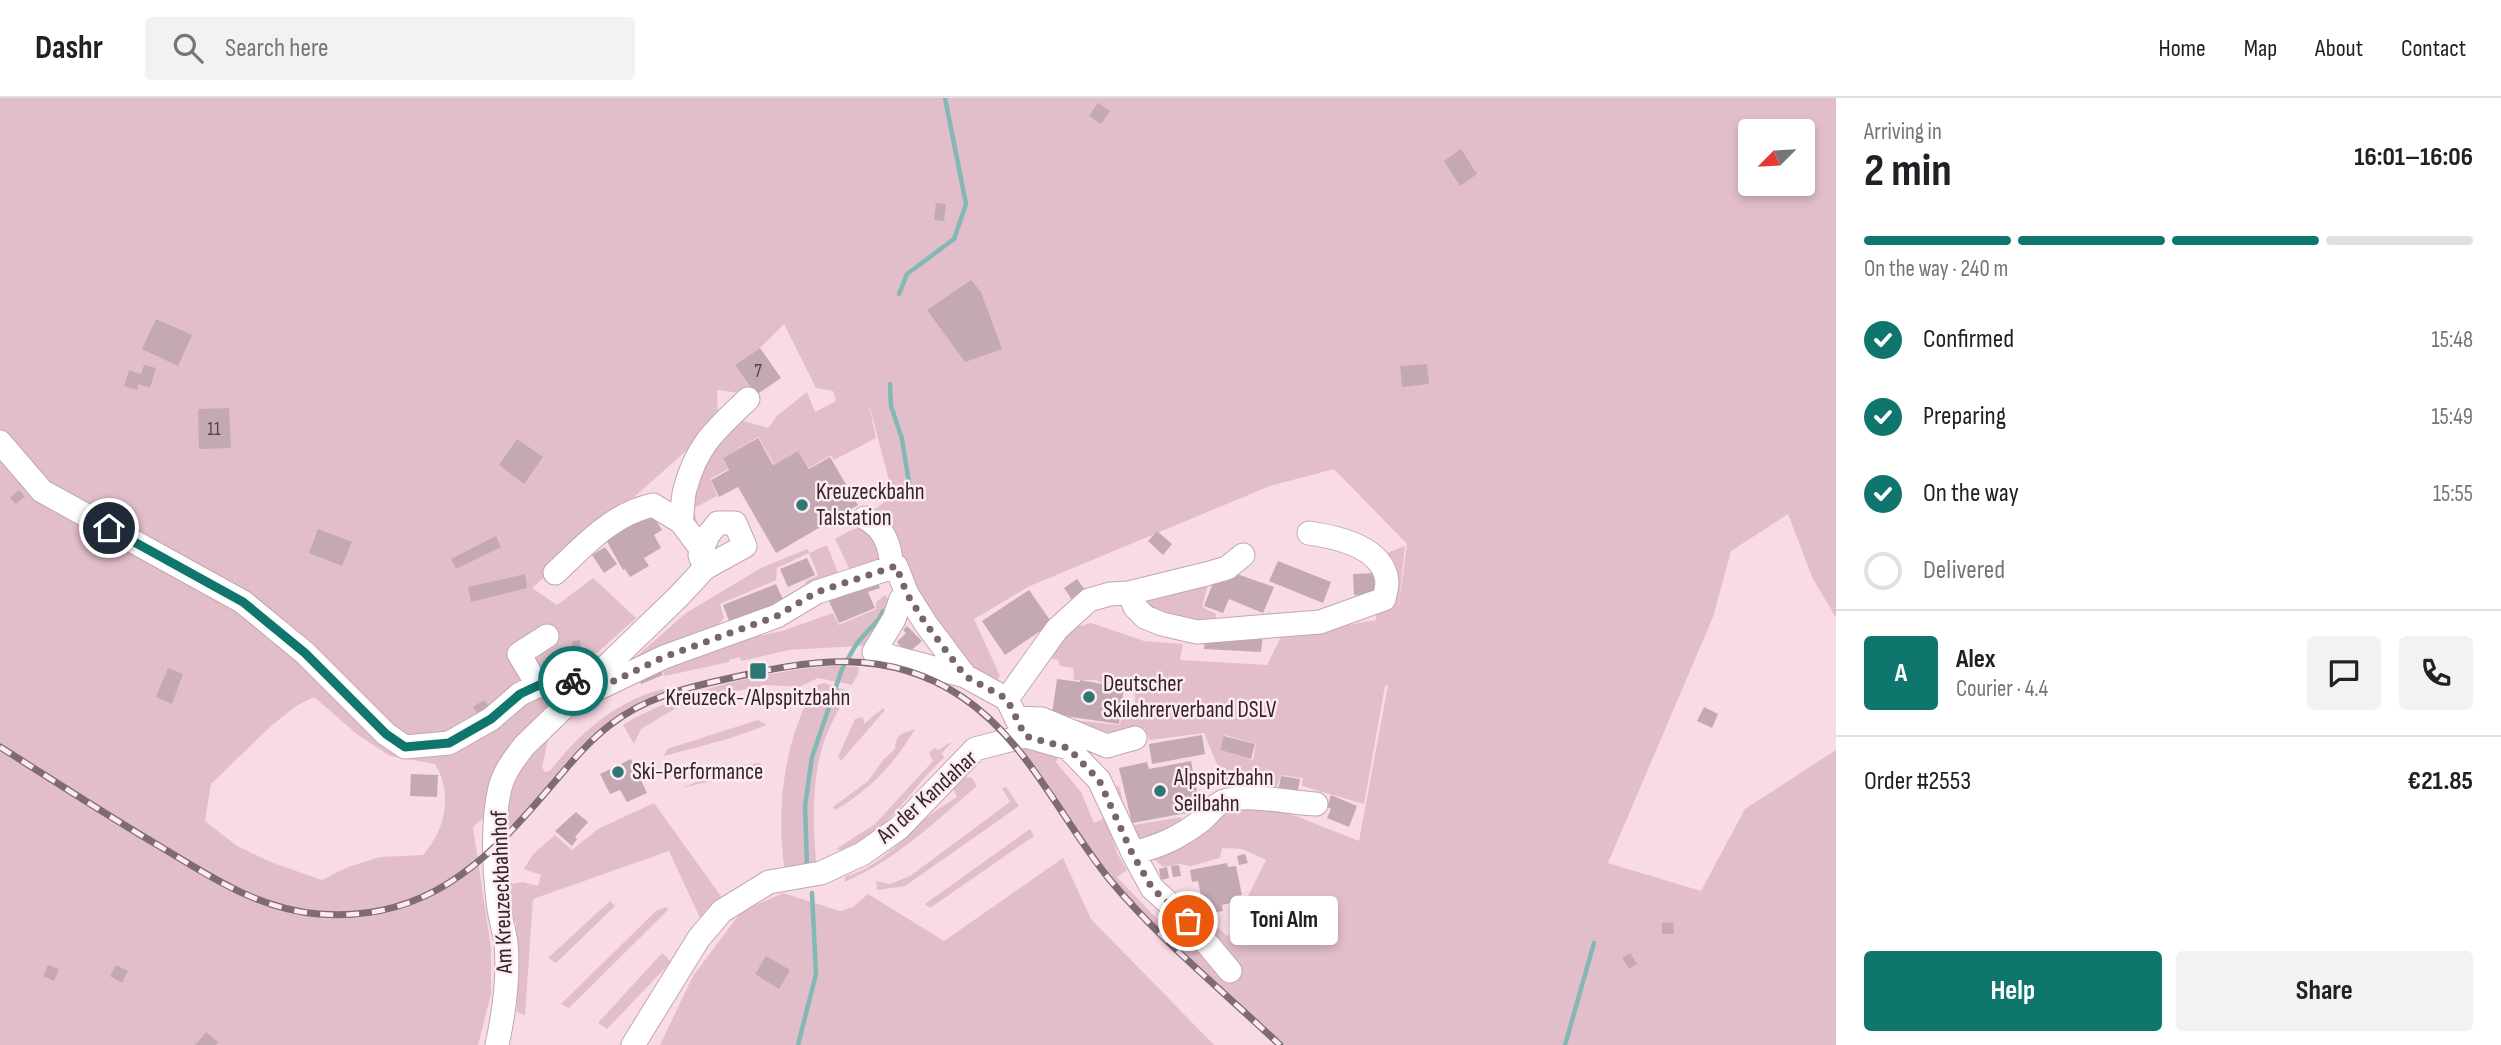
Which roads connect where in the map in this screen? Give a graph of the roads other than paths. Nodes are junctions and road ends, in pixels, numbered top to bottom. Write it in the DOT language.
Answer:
graph roads {
  1 [pos="748,399"];
  2 [pos="0,442"];
  3 [pos="865,518"];
  4 [pos="681,523"];
  5 [pos="1310,533"];
  6 [pos="1243,555"];
  7 [pos="892,568"];
  8 [pos="555,573"];
  9 [pos="1129,593"];
  10 [pos="907,594"];
  11 [pos="547,636"];
  12 [pos="965,676"];
  13 [pos="573,684"];
  14 [pos="538,685"];
  15 [pos="1016,718"];
  16 [pos="1135,738"];
  17 [pos="1316,804"];
  18 [pos="1132,853"];
  19 [pos="1230,971"];
  20 [pos="497,1045"];
  21 [pos="633,1045"];
  1 -- 4 [label="street"];
  2 -- 14 [label="street, Am Kreuzeckbahnhof"];
  3 -- 7 [label="street"];
  4 -- 8 [label="street"];
  4 -- 13 [label="street, Am Kreuzeckbahnhof"];
  5 -- 9 [label="street"];
  6 -- 9 [label="street"];
  7 -- 10 [label="street"];
  7 -- 13 [label="street"];
  9 -- 15 [label="street"];
  10 -- 12 [label="street"];
  10 -- 12 [label="street"];
  11 -- 14 [label="street"];
  12 -- 15 [label="street"];
  13 -- 14 [label="street, Am Kreuzeckbahnhof"];
  13 -- 20 [label="street, Am Kreuzeckbahnhof"];
  15 -- 16 [label="street"];
  15 -- 18 [label="street"];
  15 -- 21 [label="street, An der Kandahar"];
  17 -- 18 [label="street"];
  18 -- 19 [label="street"];
}
